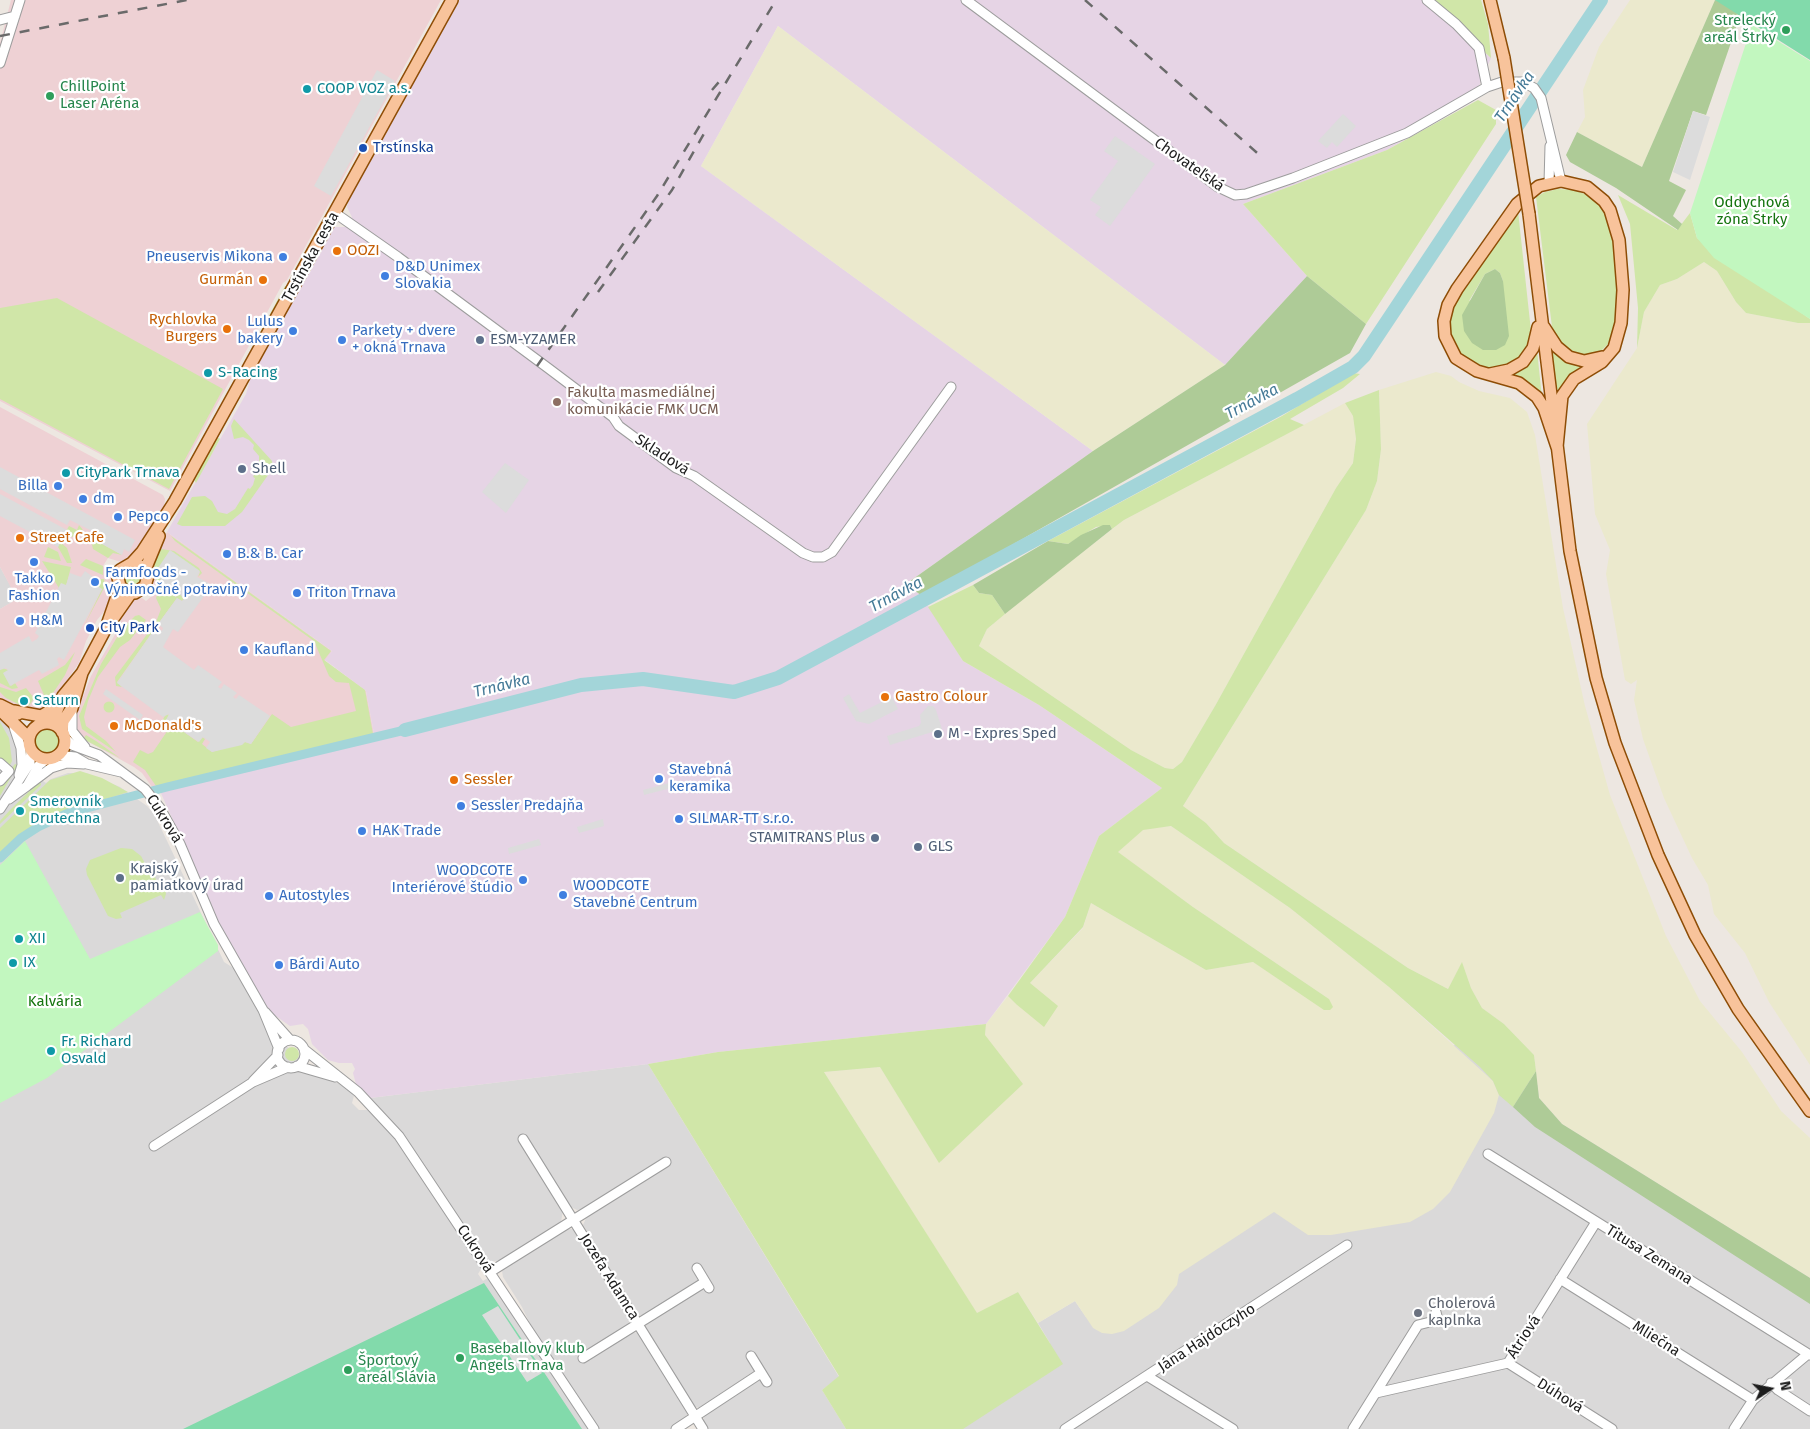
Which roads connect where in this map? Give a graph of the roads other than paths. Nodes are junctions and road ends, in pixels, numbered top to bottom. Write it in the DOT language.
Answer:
graph roads {
  1 [pos="20,0"];
  2 [pos="452,0"];
  3 [pos="966,0"];
  4 [pos="1427,0"];
  5 [pos="1490,0"];
  6 [pos="15,16"];
  7 [pos="0,20"];
  8 [pos="0,63"];
  9 [pos="1487,87"];
  10 [pos="1555,182"];
  11 [pos="335,213"];
  12 [pos="1540,318"];
  13 [pos="1610,353"];
  14 [pos="1486,374"];
  15 [pos="951,387"];
  16 [pos="1556,446"];
  17 [pos="168,513"];
  18 [pos="132,563"];
  19 [pos="145,570"];
  20 [pos="127,591"];
  21 [pos="82,673"];
  22 [pos="63,696"];
  23 [pos="0,705"];
  24 [pos="72,708"];
  25 [pos="0,710"];
  26 [pos="12,716"];
  27 [pos="44,724"];
  28 [pos="63,735"];
  29 [pos="30,743"];
  30 [pos="87,749"];
  31 [pos="52,757"];
  32 [pos="0,763"];
  33 [pos="86,764"];
  34 [pos="121,772"];
  35 [pos="17,780"];
  36 [pos="0,781"];
  37 [pos="27,786"];
  38 [pos="9,799"];
  39 [pos="0,809"];
  40 [pos="263,1010"];
  41 [pos="290,1040"];
  42 [pos="305,1050"];
  43 [pos="278,1052"];
  44 [pos="292,1067"];
  45 [pos="342,1080"];
  46 [pos="253,1082"];
  47 [pos="1810,1111"];
  48 [pos="523,1139"];
  49 [pos="154,1146"];
  50 [pos="1488,1154"];
  51 [pos="666,1162"];
  52 [pos="573,1220"];
  53 [pos="1596,1222"];
  54 [pos="1347,1245"];
  55 [pos="697,1268"];
  56 [pos="490,1272"];
  57 [pos="1560,1279"];
  58 [pos="1436,1312"];
  59 [pos="638,1324"];
  60 [pos="1809,1354"];
  61 [pos="751,1356"];
  62 [pos="583,1358"];
  63 [pos="1508,1363"];
  64 [pos="761,1373"];
  65 [pos="1147,1376"];
  66 [pos="767,1382"];
  67 [pos="1772,1384"];
  68 [pos="1376,1393"];
  69 [pos="1753,1400"];
  70 [pos="1810,1411"];
  71 [pos="695,1416"];
  72 [pos="1228,1428"];
  73 [pos="594,1429"];
  74 [pos="676,1429"];
  75 [pos="703,1429"];
  76 [pos="1065,1429"];
  77 [pos="1353,1429"];
  78 [pos="1612,1429"];
  79 [pos="1734,1429"];
  1 -- 6 [label="street"];
  2 -- 11 [label="main road, Trstínska cesta"];
  3 -- 9 [label="street, Chovateľská"];
  4 -- 9 [label="street"];
  5 -- 12 [label="main road, bridge"];
  6 -- 7 [label="street"];
  6 -- 8 [label="street"];
  9 -- 10 [label="street, Chovateľská"];
  10 -- 13 [label="main road"];
  10 -- 14 [label="main road"];
  11 -- 15 [label="street, Skladová"];
  11 -- 17 [label="main road, Trstínska cesta"];
  12 -- 13 [label="main road"];
  12 -- 14 [label="main road"];
  12 -- 16 [label="main road"];
  13 -- 16 [label="main road"];
  14 -- 16 [label="main road"];
  16 -- 47 [label="main road"];
  17 -- 18 [label="main road, Trstínska cesta"];
  17 -- 19 [label="main road, Trstínska cesta"];
  18 -- 19 [label="main road"];
  18 -- 20 [label="main road, Trstínska cesta"];
  19 -- 20 [label="main road, Trstínska cesta"];
  20 -- 21 [label="main road, Trstínska cesta"];
  21 -- 22 [label="main road, Trstínska cesta"];
  21 -- 24 [label="main road, Trstínska cesta"];
  22 -- 26 [label="main road"];
  22 -- 27 [label="main road, Trstínska cesta"];
  23 -- 26 [label="main road"];
  24 -- 28 [label="main road, Trstínska cesta"];
  24 -- 30 [label="street, Cukrová"];
  25 -- 26 [label="main road"];
  26 -- 27 [label="main road"];
  26 -- 29 [label="main road"];
  26 -- 35 [label="street"];
  27 -- 28 [label="main road"];
  27 -- 29 [label="main road"];
  28 -- 30 [label="street, Cukrová"];
  28 -- 31 [label="main road"];
  29 -- 31 [label="main road"];
  29 -- 35 [label="street"];
  30 -- 34 [label="street, Cukrová"];
  31 -- 33 [label="street, Cukrová"];
  31 -- 37 [label="street"];
  32 -- 36 [label="street"];
  33 -- 34 [label="street, Cukrová"];
  33 -- 37 [label="street"];
  34 -- 40 [label="street, Cukrová"];
  35 -- 38 [label="street"];
  37 -- 38 [label="street"];
  38 -- 39 [label="street"];
  40 -- 41 [label="street, Cukrová"];
  40 -- 43 [label="street, Cukrová"];
  41 -- 42 [label="street"];
  41 -- 43 [label="street"];
  42 -- 44 [label="street"];
  42 -- 45 [label="street, Cukrová"];
  43 -- 44 [label="street"];
  43 -- 46 [label="street"];
  44 -- 45 [label="street, Cukrová"];
  44 -- 46 [label="street"];
  45 -- 56 [label="street, Cukrová"];
  46 -- 49 [label="street"];
  48 -- 52 [label="street, Jozefa Adamca"];
  50 -- 53 [label="street, Titusa Zemana"];
  51 -- 52 [label="street"];
  52 -- 56 [label="street"];
  52 -- 59 [label="street, Jozefa Adamca"];
  53 -- 57 [label="street, Átriová"];
  53 -- 60 [label="street, Titusa Zemana"];
  54 -- 65 [label="street, Jána Hajdóczyho"];
  55 -- 59 [label="street"];
  56 -- 73 [label="street, Cukrová"];
  57 -- 63 [label="street, Átriová"];
  57 -- 69 [label="street, Mliečna"];
  58 -- 68 [label="street"];
  59 -- 62 [label="street"];
  59 -- 71 [label="street, Jozefa Adamca"];
  60 -- 67 [label="street"];
  61 -- 64 [label="street"];
  63 -- 68 [label="street, Átriová"];
  63 -- 78 [label="street, Dúhová"];
  64 -- 66 [label="street"];
  64 -- 71 [label="street"];
  65 -- 72 [label="street"];
  65 -- 76 [label="street, Jána Hajdóczyho"];
  67 -- 69 [label="street"];
  67 -- 70 [label="street"];
  68 -- 77 [label="street"];
  69 -- 79 [label="street"];
  71 -- 74 [label="street"];
  71 -- 75 [label="street, Jozefa Adamca"];
}
